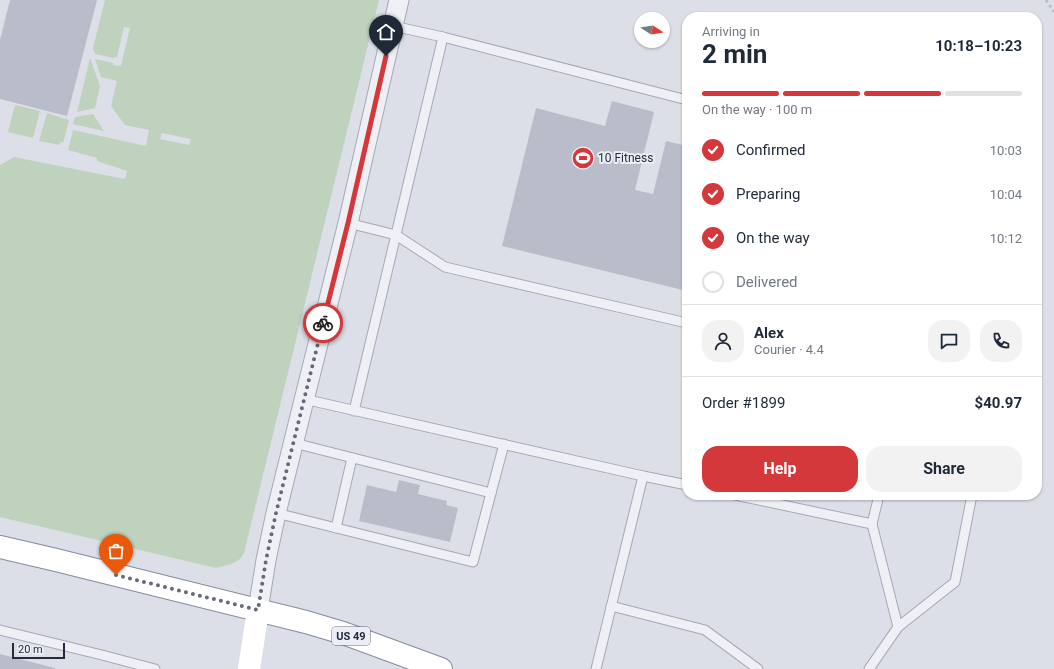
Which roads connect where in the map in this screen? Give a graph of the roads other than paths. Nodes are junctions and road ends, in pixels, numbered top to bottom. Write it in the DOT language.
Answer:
graph roads {
  1 [pos="399,0"];
  2 [pos="393,26"];
  3 [pos="443,37"];
  4 [pos="682,99"];
  5 [pos="348,223"];
  6 [pos="396,235"];
  7 [pos="682,322"];
  8 [pos="304,400"];
  9 [pos="354,411"];
  10 [pos="294,443"];
  11 [pos="504,444"];
  12 [pos="352,458"];
  13 [pos="643,476"];
  14 [pos="682,484"];
  15 [pos="491,493"];
  16 [pos="759,500"];
  17 [pos="878,500"];
  18 [pos="971,500"];
  19 [pos="276,513"];
  20 [pos="872,524"];
  21 [pos="336,528"];
  22 [pos="0,547"];
  23 [pos="611,606"];
  24 [pos="258,610"];
  25 [pos="898,627"];
  26 [pos="0,630"];
  27 [pos="155,669"];
  28 [pos="249,669"];
  29 [pos="441,669"];
  30 [pos="596,669"];
  31 [pos="758,669"];
  32 [pos="869,669"];
  1 -- 2 [label="street"];
  2 -- 3 [label="lane"];
  2 -- 5 [label="street"];
  3 -- 4 [label="lane"];
  3 -- 6 [label="lane"];
  5 -- 6 [label="lane"];
  5 -- 8 [label="street"];
  6 -- 7 [label="lane"];
  6 -- 9 [label="lane"];
  8 -- 9 [label="lane"];
  8 -- 10 [label="street"];
  9 -- 11 [label="lane"];
  10 -- 12 [label="lane"];
  10 -- 19 [label="street"];
  11 -- 13 [label="lane"];
  11 -- 15 [label="lane"];
  12 -- 15 [label="lane"];
  12 -- 21 [label="lane"];
  13 -- 14 [label="lane"];
  13 -- 23 [label="lane"];
  15 -- 21 [label="lane"];
  16 -- 20 [label="lane"];
  17 -- 20 [label="lane"];
  18 -- 25 [label="lane"];
  19 -- 21 [label="lane"];
  19 -- 24 [label="street"];
  20 -- 25 [label="lane"];
  22 -- 24 [label="main road, US 49"];
  23 -- 30 [label="lane"];
  23 -- 31 [label="lane"];
  24 -- 28 [label="main road"];
  24 -- 29 [label="main road, US 49"];
  25 -- 32 [label="lane"];
  26 -- 27 [label="lane"];
}
